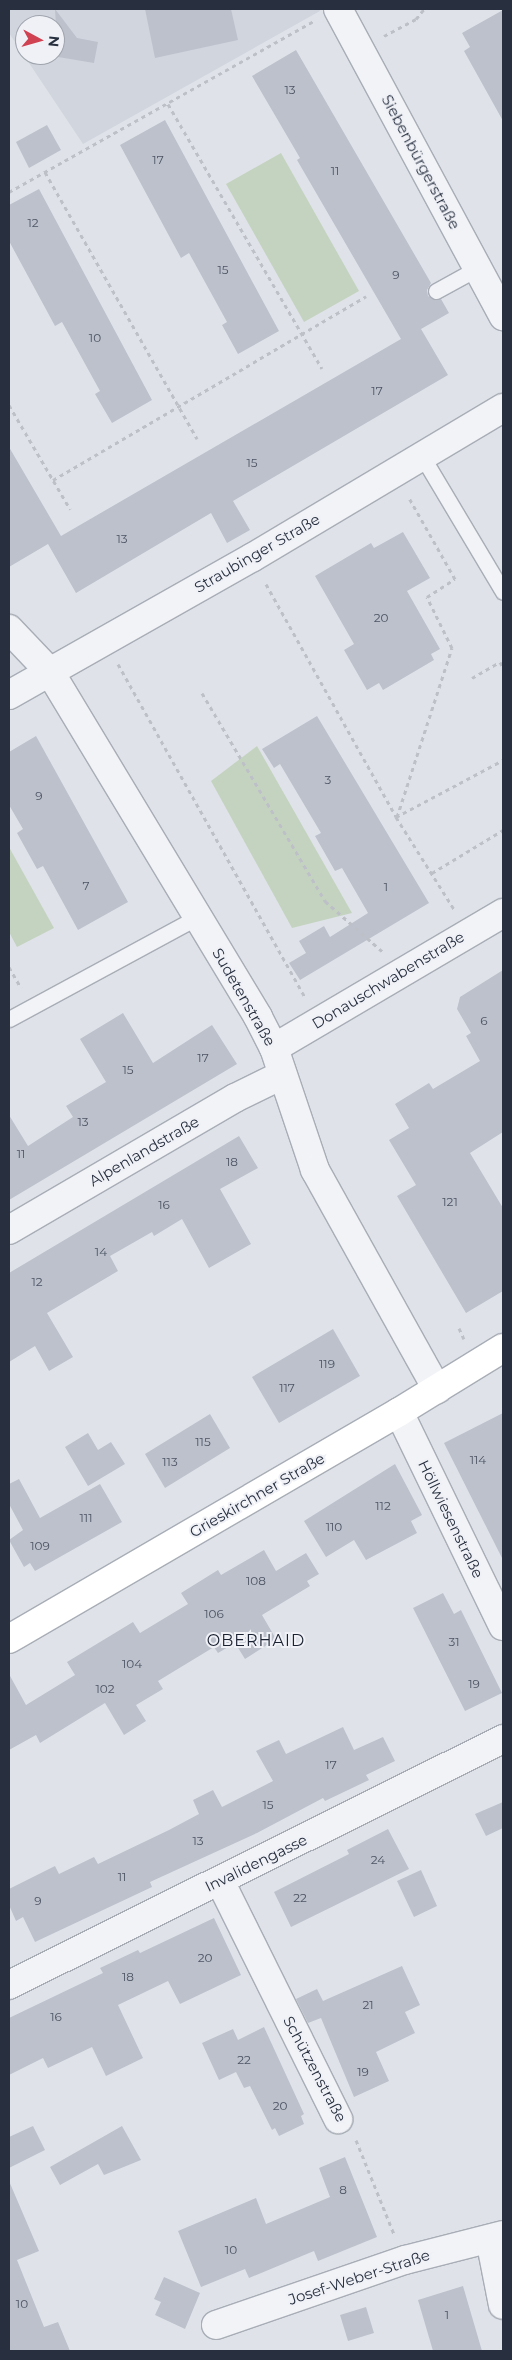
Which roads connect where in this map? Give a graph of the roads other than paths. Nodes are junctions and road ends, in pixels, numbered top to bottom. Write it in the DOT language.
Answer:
graph roads {
  1 [pos="330,13"];
  2 [pos="478,268"];
  3 [pos="436,291"];
  4 [pos="503,316"];
  5 [pos="503,408"];
  6 [pos="422,456"];
  7 [pos="503,592"];
  8 [pos="9,629"];
  9 [pos="50,672"];
  10 [pos="9,695"];
  11 [pos="503,913"];
  12 [pos="198,917"];
  13 [pos="9,1019"];
  14 [pos="274,1048"];
  15 [pos="282,1075"];
  16 [pos="9,1230"];
  17 [pos="503,1348"];
  18 [pos="437,1389"];
  19 [pos="399,1412"];
  20 [pos="503,1626"];
  21 [pos="9,1638"];
  22 [pos="503,1739"];
  23 [pos="220,1881"];
  24 [pos="9,1985"];
  25 [pos="338,2118"];
  26 [pos="497,2237"];
  27 [pos="503,2304"];
  28 [pos="216,2325"];
  1 -- 2 [label="street, Siebenbürgerstraße"];
  2 -- 3 [label="lane"];
  2 -- 4 [label="street, Siebenbürgerstraße"];
  5 -- 6 [label="street, Straubinger Straße"];
  6 -- 7 [label="lane"];
  6 -- 9 [label="street, Straubinger Straße"];
  8 -- 9 [label="street, Sudetenstraße"];
  9 -- 10 [label="street, Straubinger Straße"];
  9 -- 12 [label="street, Sudetenstraße"];
  11 -- 14 [label="street, Donauschwabenstraße"];
  12 -- 13 [label="lane"];
  12 -- 14 [label="street, Sudetenstraße"];
  14 -- 15 [label="street, Sudetenstraße"];
  15 -- 16 [label="street, Alpenlandstraße"];
  15 -- 18 [label="street, Sudetenstraße"];
  17 -- 18 [label="main road, Grieskirchner Straße"];
  18 -- 19 [label="main road, Grieskirchner Straße"];
  19 -- 20 [label="street, Höllwiesenstraße"];
  19 -- 21 [label="main road, Grieskirchner Straße"];
  22 -- 23 [label="street, Invalidengasse"];
  23 -- 24 [label="street, Invalidengasse"];
  23 -- 25 [label="street, Schützenstraße"];
  26 -- 27 [label="street"];
  26 -- 28 [label="street, Josef-Weber-Straße"];
}
